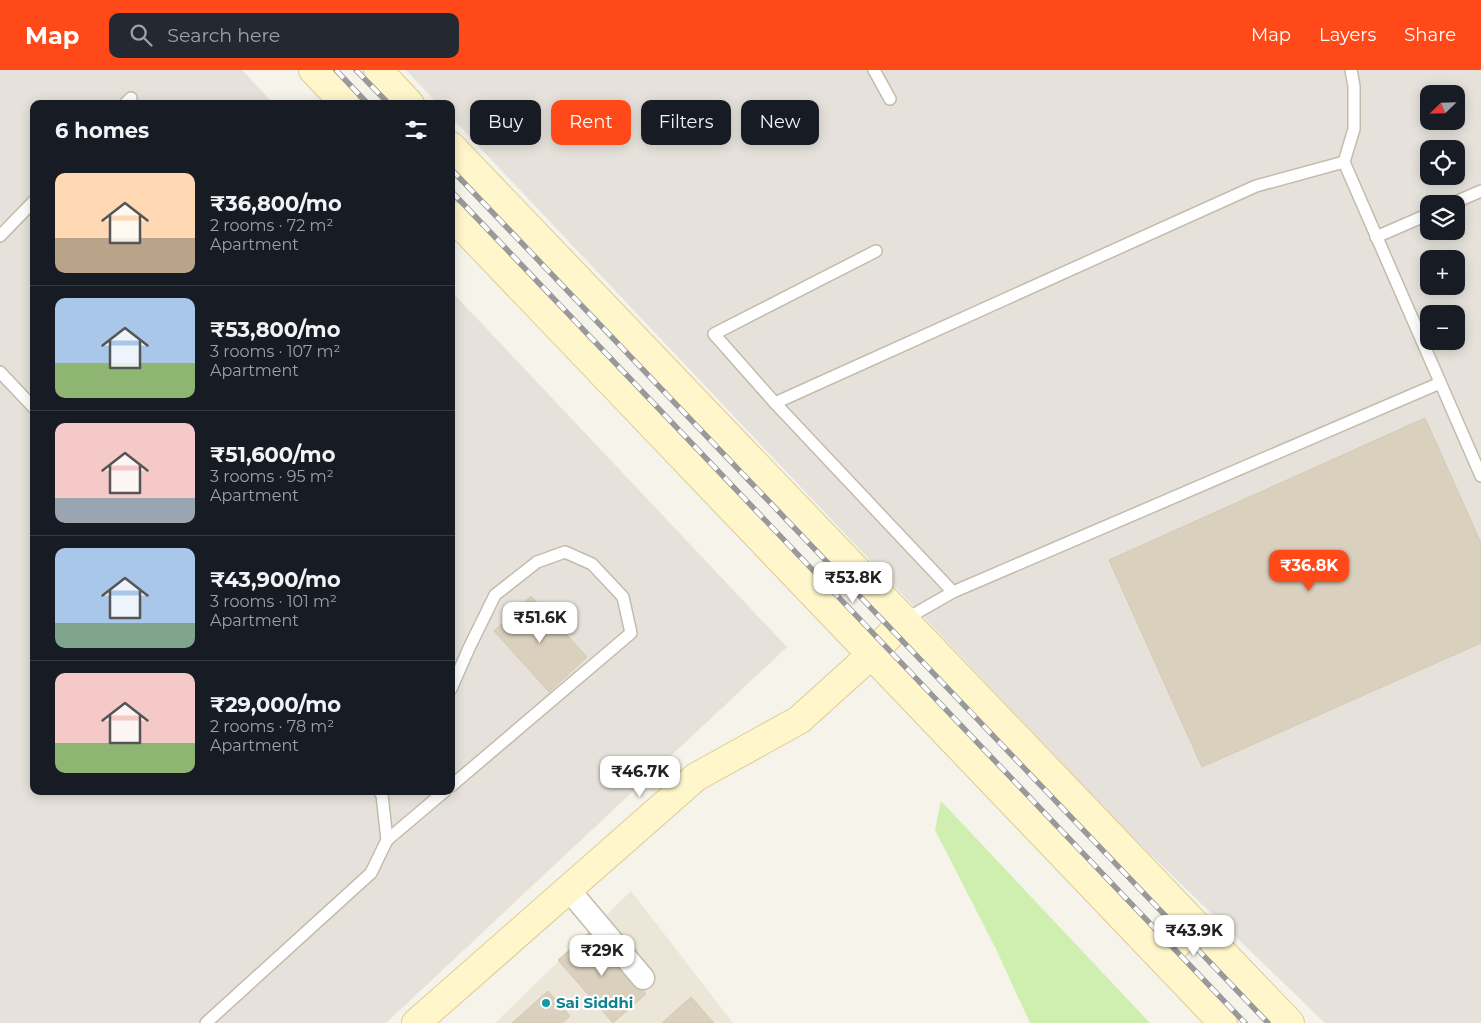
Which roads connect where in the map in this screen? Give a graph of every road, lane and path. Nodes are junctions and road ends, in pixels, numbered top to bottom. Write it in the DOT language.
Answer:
graph roads {
  1 [pos="313,70"];
  2 [pos="378,70"];
  3 [pos="874,70"];
  4 [pos="1351,70"];
  5 [pos="890,99"];
  6 [pos="341,100"];
  7 [pos="406,100"];
  8 [pos="455,150"];
  9 [pos="1344,162"];
  10 [pos="1481,190"];
  11 [pos="1465,197"];
  12 [pos="30,205"];
  13 [pos="1420,218"];
  14 [pos="455,219"];
  15 [pos="0,236"];
  16 [pos="1376,237"];
  17 [pos="876,251"];
  18 [pos="0,372"];
  19 [pos="1440,383"];
  20 [pos="775,403"];
  21 [pos="30,404"];
  22 [pos="1481,476"];
  23 [pos="952,592"];
  24 [pos="904,620"];
  25 [pos="872,654"];
  26 [pos="455,680"];
  27 [pos="455,783"];
  28 [pos="381,795"];
  29 [pos="439,795"];
  30 [pos="387,840"];
  31 [pos="568,889"];
  32 [pos="1195,925"];
  33 [pos="1163,960"];
  34 [pos="643,978"];
  35 [pos="206,1023"];
  36 [pos="416,1023"];
  37 [pos="1224,1023"];
  38 [pos="1290,1023"];
  1 -- 6 [label="main road"];
  2 -- 7 [label="main road"];
  3 -- 5 [label="lane"];
  4 -- 9 [label="lane"];
  8 -- 24 [label="main road"];
  9 -- 16 [label="lane"];
  9 -- 20 [label="lane"];
  10 -- 11 [label="lane"];
  12 -- 15 [label="lane"];
  13 -- 16 [label="lane"];
  14 -- 25 [label="main road"];
  16 -- 19 [label="lane"];
  17 -- 20 [label="lane"];
  18 -- 21 [label="lane"];
  19 -- 22 [label="lane"];
  19 -- 23 [label="lane"];
  20 -- 23 [label="lane"];
  23 -- 24 [label="lane"];
  24 -- 25 [label="main road"];
  24 -- 32 [label="main road"];
  25 -- 31 [label="main road"];
  25 -- 33 [label="main road"];
  26 -- 27 [label="lane"];
  28 -- 30 [label="lane"];
  29 -- 30 [label="lane"];
  30 -- 35 [label="lane"];
  31 -- 34 [label="street"];
  31 -- 36 [label="main road"];
  32 -- 33 [label="main road"];
  32 -- 38 [label="main road"];
  33 -- 37 [label="main road"];
}
